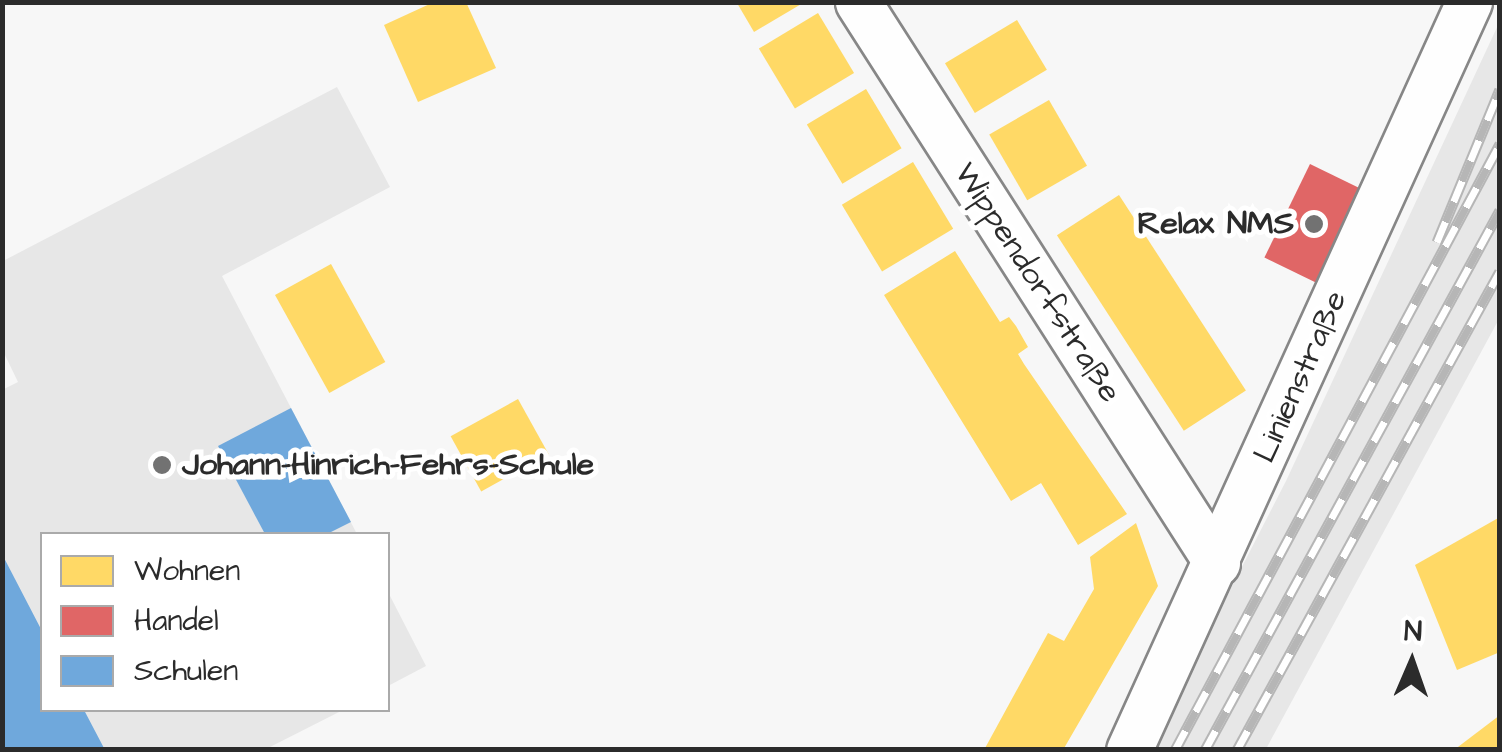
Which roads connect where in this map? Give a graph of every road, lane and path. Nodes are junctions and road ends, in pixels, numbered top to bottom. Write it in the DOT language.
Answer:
graph roads {
  1 [pos="858,2"];
  2 [pos="1470,2"];
  3 [pos="1217,563"];
  4 [pos="1129,750"];
  1 -- 3 [label="street, Wippendorfstraße"];
  2 -- 3 [label="street, Linienstraße"];
  3 -- 4 [label="street, Linienstraße"];
}
